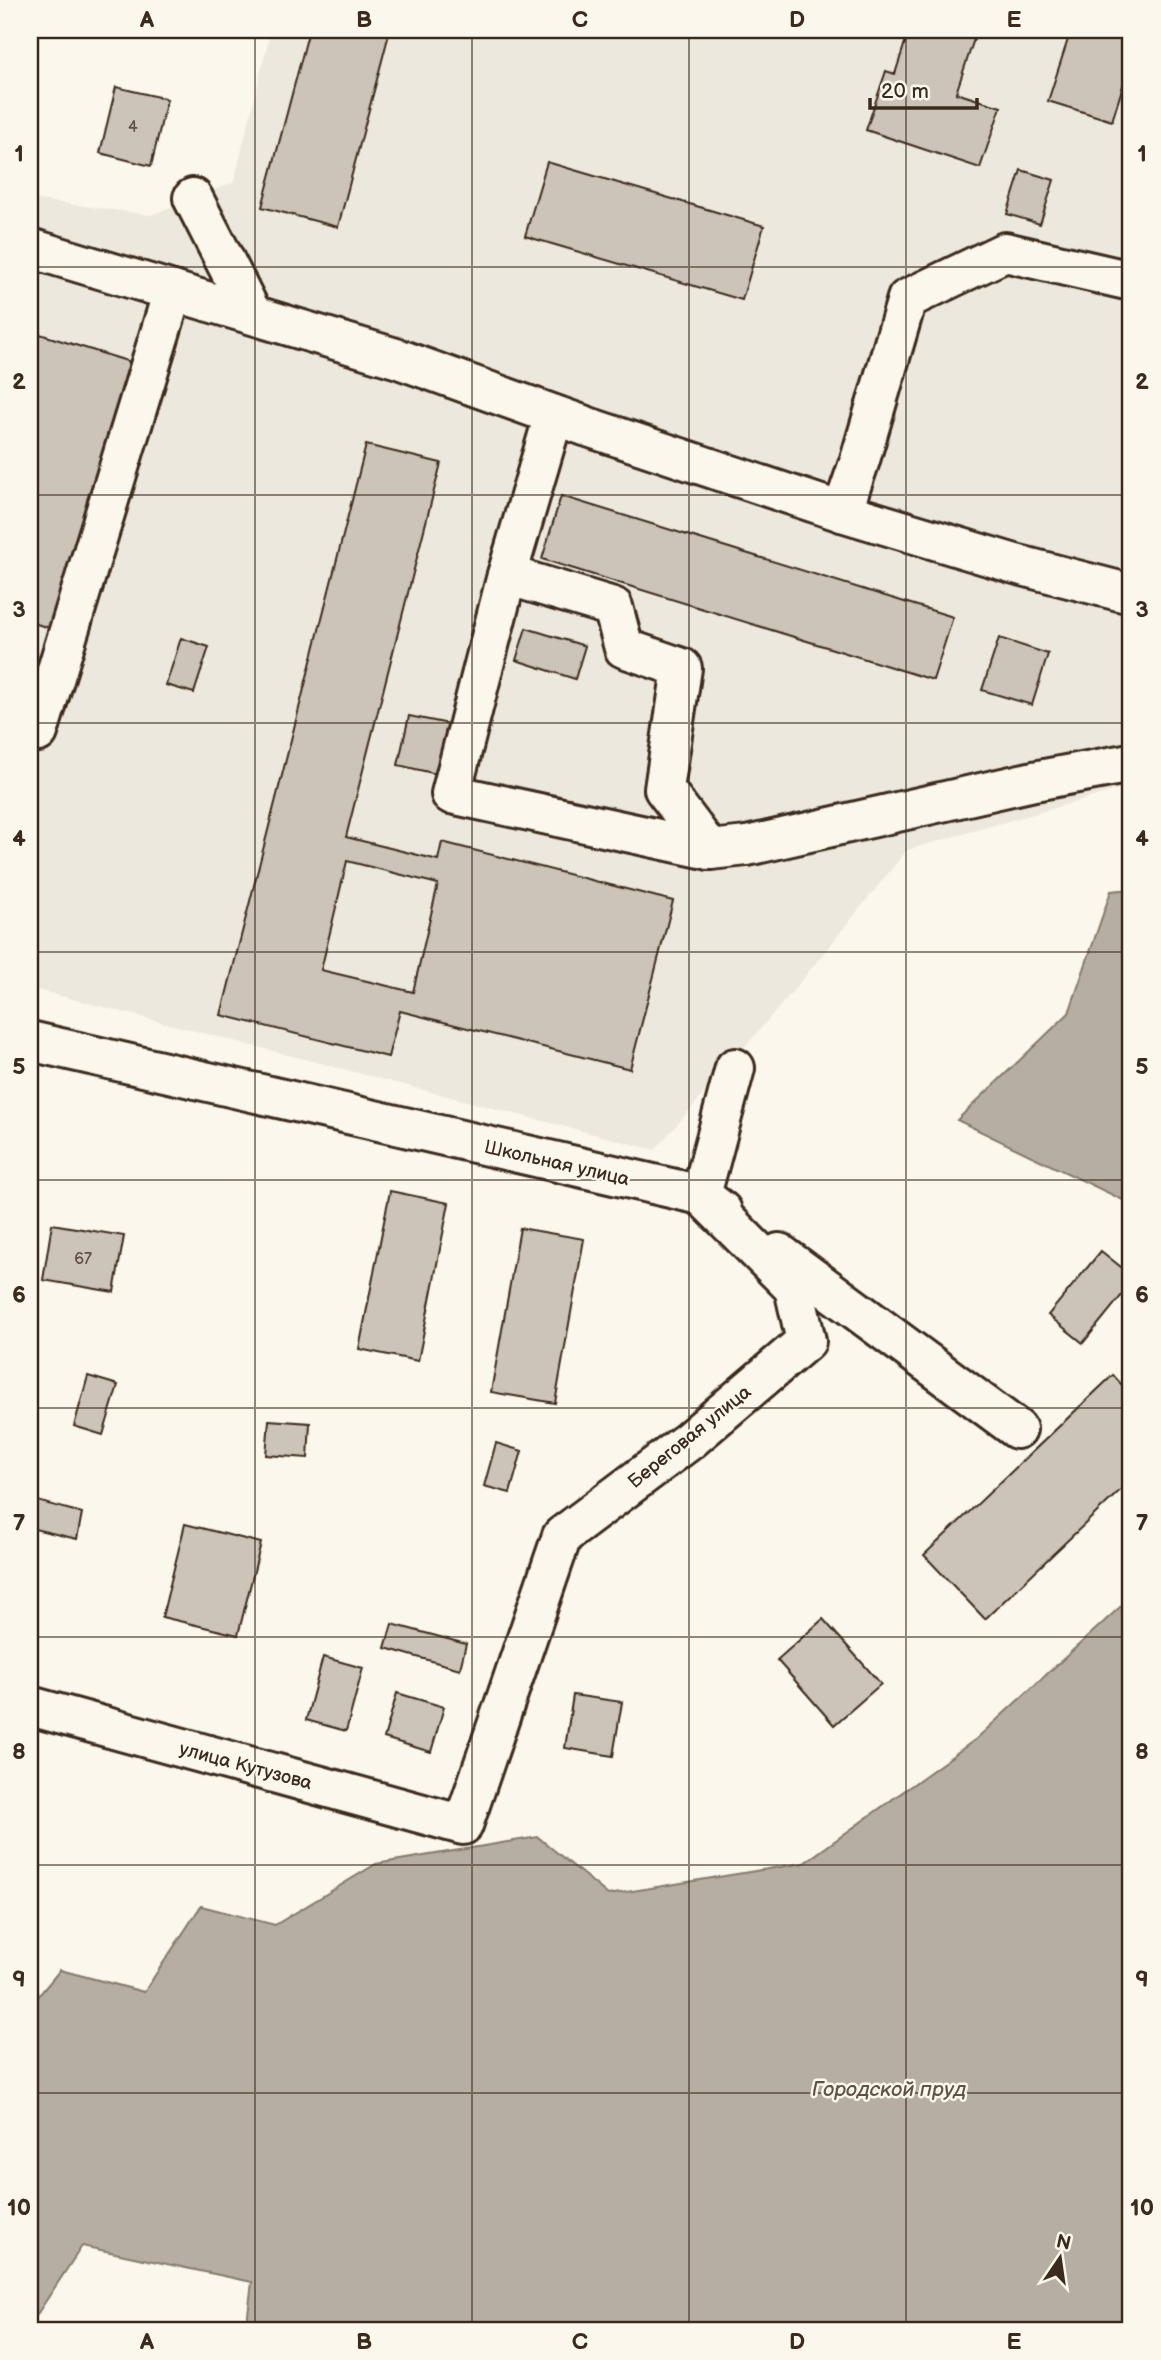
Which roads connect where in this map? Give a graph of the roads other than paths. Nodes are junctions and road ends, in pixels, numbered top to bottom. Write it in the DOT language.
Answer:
graph roads {
  1 [pos="193,198"];
  2 [pos="30,248"];
  3 [pos="1131,281"];
  4 [pos="173,291"];
  5 [pos="252,314"];
  6 [pos="554,415"];
  7 [pos="842,512"];
  8 [pos="507,575"];
  9 [pos="1131,594"];
  10 [pos="38,732"];
  11 [pos="1131,763"];
  12 [pos="710,850"];
  13 [pos="33,1052"];
  14 [pos="735,1068"];
  15 [pos="701,1195"];
  16 [pos="1017,1429"];
  17 [pos="30,1706"];
  18 [pos="463,1825"];
  1 -- 5 [label="street"];
  2 -- 4 [label="street"];
  3 -- 7 [label="street"];
  4 -- 5 [label="street"];
  4 -- 10 [label="street"];
  5 -- 6 [label="street"];
  6 -- 7 [label="street"];
  6 -- 8 [label="street"];
  7 -- 9 [label="street"];
  8 -- 12 [label="street"];
  8 -- 12 [label="street"];
  11 -- 12 [label="street"];
  13 -- 15 [label="street, Школьная улица"];
  14 -- 15 [label="street"];
  15 -- 16 [label="street, Школьная улица"];
  15 -- 18 [label="street, Береговая улица"];
  17 -- 18 [label="street, улица Кутузова"];
}
